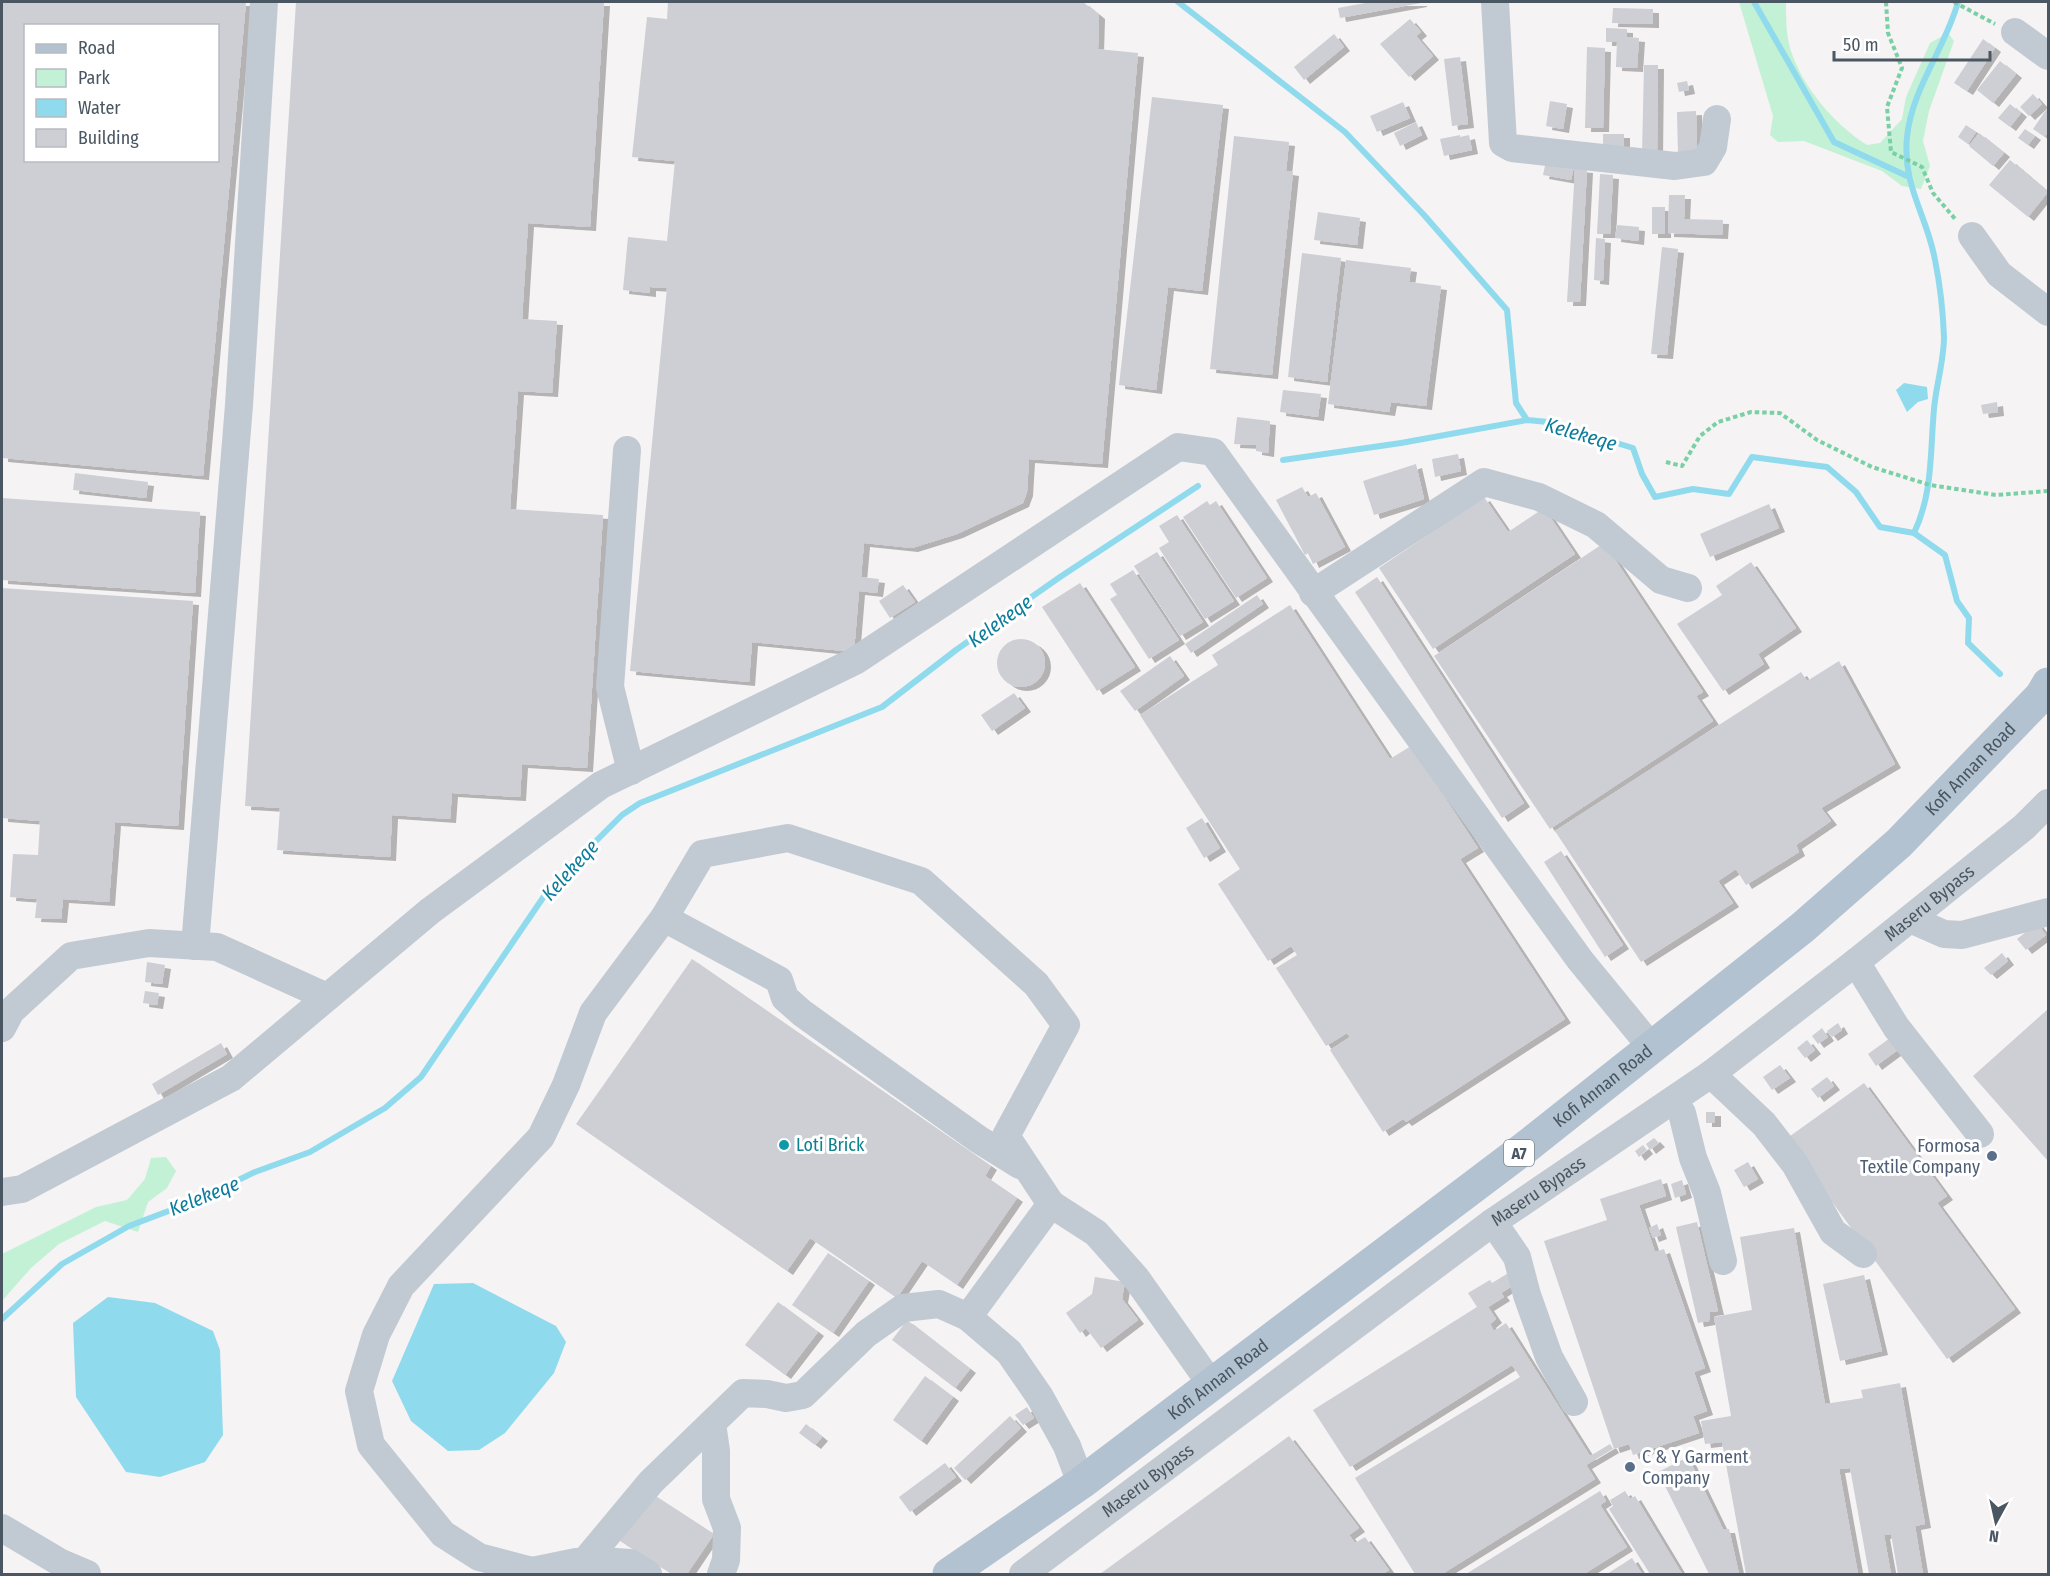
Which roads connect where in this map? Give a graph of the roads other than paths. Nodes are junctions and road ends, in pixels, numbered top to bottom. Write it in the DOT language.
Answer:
graph roads {
  1 [pos="264,2"];
  2 [pos="1495,2"];
  3 [pos="2015,32"];
  4 [pos="2049,56"];
  5 [pos="1717,119"];
  6 [pos="1972,236"];
  7 [pos="2049,312"];
  8 [pos="627,450"];
  9 [pos="1688,588"];
  10 [pos="1313,594"];
  11 [pos="2049,684"];
  12 [pos="632,771"];
  13 [pos="2049,803"];
  14 [pos="2049,912"];
  15 [pos="664,918"];
  16 [pos="1910,919"];
  17 [pos="195,946"];
  18 [pos="1857,962"];
  19 [pos="327,997"];
  20 [pos="2,1028"];
  21 [pos="1652,1048"];
  22 [pos="1711,1074"];
  23 [pos="1682,1113"];
  24 [pos="1980,1134"];
  25 [pos="1029,1171"];
  26 [pos="2,1192"];
  27 [pos="1051,1204"];
  28 [pos="1493,1222"];
  29 [pos="1863,1254"];
  30 [pos="1723,1262"];
  31 [pos="968,1317"];
  32 [pos="1211,1384"];
  33 [pos="1574,1402"];
  34 [pos="712,1423"];
  35 [pos="1081,1483"];
  36 [pos="2,1528"];
  37 [pos="586,1560"];
  38 [pos="510,1570"];
  39 [pos="87,1575"];
  40 [pos="648,1575"];
  41 [pos="721,1575"];
  42 [pos="949,1575"];
  43 [pos="1023,1575"];
  1 -- 17 [label="street"];
  2 -- 5 [label="street"];
  3 -- 4 [label="street"];
  6 -- 7 [label="street"];
  8 -- 12 [label="street"];
  9 -- 10 [label="street"];
  10 -- 12 [label="street"];
  10 -- 21 [label="street"];
  11 -- 21 [label="main road, Kofi Annan Road / A7"];
  12 -- 19 [label="street"];
  13 -- 16 [label="street, Maseru Bypass"];
  14 -- 16 [label="street"];
  15 -- 25 [label="street"];
  15 -- 25 [label="street"];
  15 -- 38 [label="street"];
  16 -- 18 [label="street, Maseru Bypass"];
  17 -- 19 [label="street"];
  17 -- 20 [label="street"];
  18 -- 22 [label="street, Maseru Bypass"];
  18 -- 24 [label="street"];
  19 -- 26 [label="street"];
  21 -- 32 [label="main road, Kofi Annan Road / A7"];
  22 -- 28 [label="street, Maseru Bypass"];
  22 -- 29 [label="street"];
  23 -- 30 [label="street"];
  25 -- 27 [label="street"];
  27 -- 31 [label="street"];
  27 -- 32 [label="street"];
  28 -- 33 [label="street"];
  28 -- 43 [label="street, Maseru Bypass"];
  31 -- 34 [label="street"];
  31 -- 35 [label="street"];
  32 -- 35 [label="main road, Kofi Annan Road / A7"];
  34 -- 37 [label="street"];
  34 -- 41 [label="street"];
  35 -- 42 [label="main road, Kofi Annan Road / A7"];
  36 -- 39 [label="street"];
  37 -- 38 [label="street"];
  37 -- 40 [label="street"];
}
